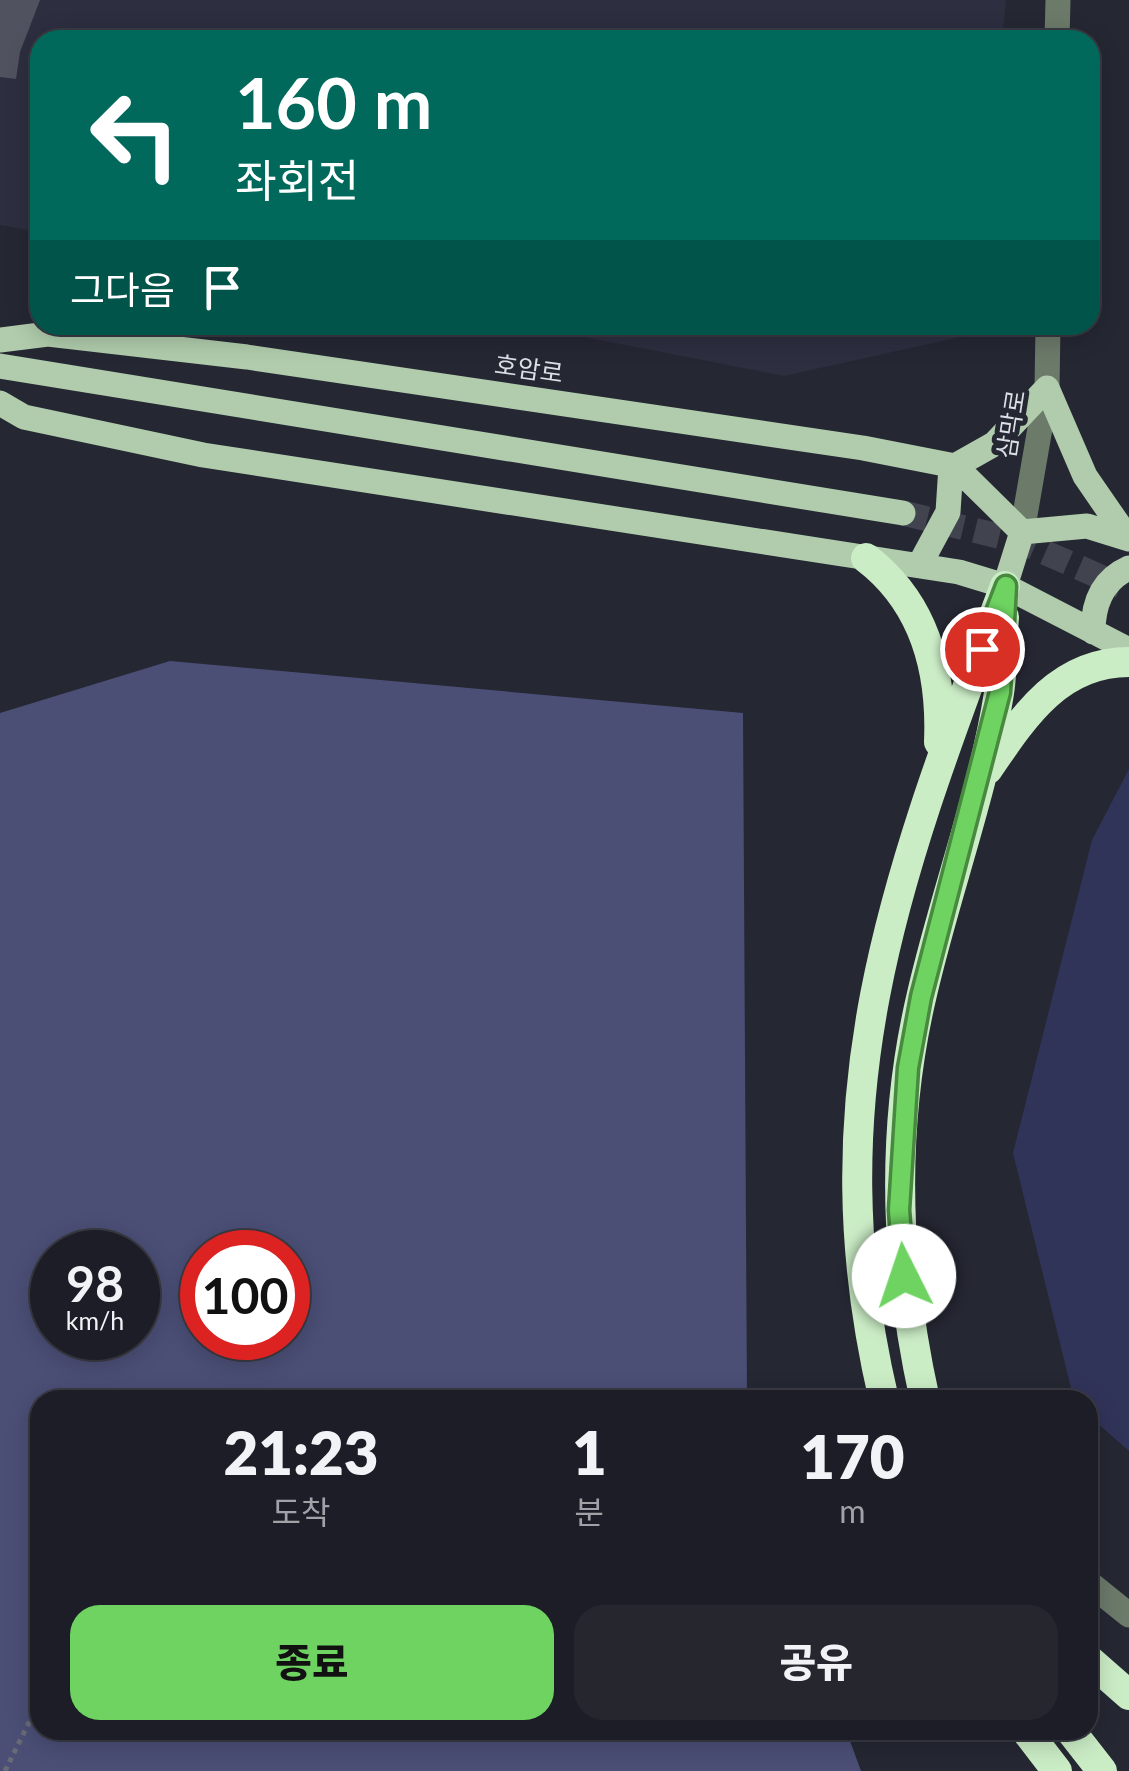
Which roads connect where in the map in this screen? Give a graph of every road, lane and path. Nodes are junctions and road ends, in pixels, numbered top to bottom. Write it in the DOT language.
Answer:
graph roads {
  1 [pos="1058,0"];
  2 [pos="1057,30"];
  3 [pos="40,335"];
  4 [pos="57,335"];
  5 [pos="1048,335"];
  6 [pos="0,340"];
  7 [pos="0,366"];
  8 [pos="1046,388"];
  9 [pos="0,403"];
  10 [pos="953,466"];
  11 [pos="903,513"];
  12 [pos="1022,532"];
  13 [pos="1128,538"];
  14 [pos="866,558"];
  15 [pos="920,564"];
  16 [pos="1126,582"];
  17 [pos="1006,586"];
  18 [pos="1093,632"];
  19 [pos="1129,650"];
  20 [pos="1129,662"];
  21 [pos="931,786"];
  22 [pos="976,788"];
  23 [pos="882,1390"];
  24 [pos="924,1390"];
  25 [pos="1098,1590"];
  26 [pos="1129,1614"];
  27 [pos="1098,1668"];
  28 [pos="1129,1695"];
  29 [pos="30,1720"];
  30 [pos="1032,1740"];
  31 [pos="1034,1740"];
  32 [pos="1078,1740"];
  33 [pos="5,1771"];
  34 [pos="1048,1771"];
  35 [pos="1057,1771"];
  36 [pos="1102,1771"];
  1 -- 2 [label="street"];
  3 -- 6 [label="main road, 호암로"];
  4 -- 10 [label="main road, 호암로"];
  5 -- 8 [label="street, 삼막로"];
  7 -- 11 [label="main road"];
  8 -- 10 [label="main road"];
  8 -- 12 [label="street, 삼막로"];
  8 -- 13 [label="main road"];
  9 -- 14 [label="main road"];
  10 -- 12 [label="main road"];
  10 -- 15 [label="main road"];
  12 -- 13 [label="main road"];
  12 -- 17 [label="main road, 삼막로"];
  14 -- 15 [label="main road"];
  14 -- 21 [label="highway"];
  15 -- 17 [label="main road"];
  16 -- 18 [label="main road"];
  17 -- 18 [label="main road"];
  17 -- 21 [label="highway"];
  17 -- 22 [label="highway"];
  18 -- 19 [label="main road"];
  20 -- 22 [label="highway"];
  21 -- 23 [label="highway"];
  22 -- 24 [label="highway"];
  25 -- 26 [label="street"];
  27 -- 28 [label="highway"];
  29 -- 33 [label="path"];
  30 -- 34 [label="highway"];
  31 -- 35 [label="highway"];
  32 -- 36 [label="highway"];
}
